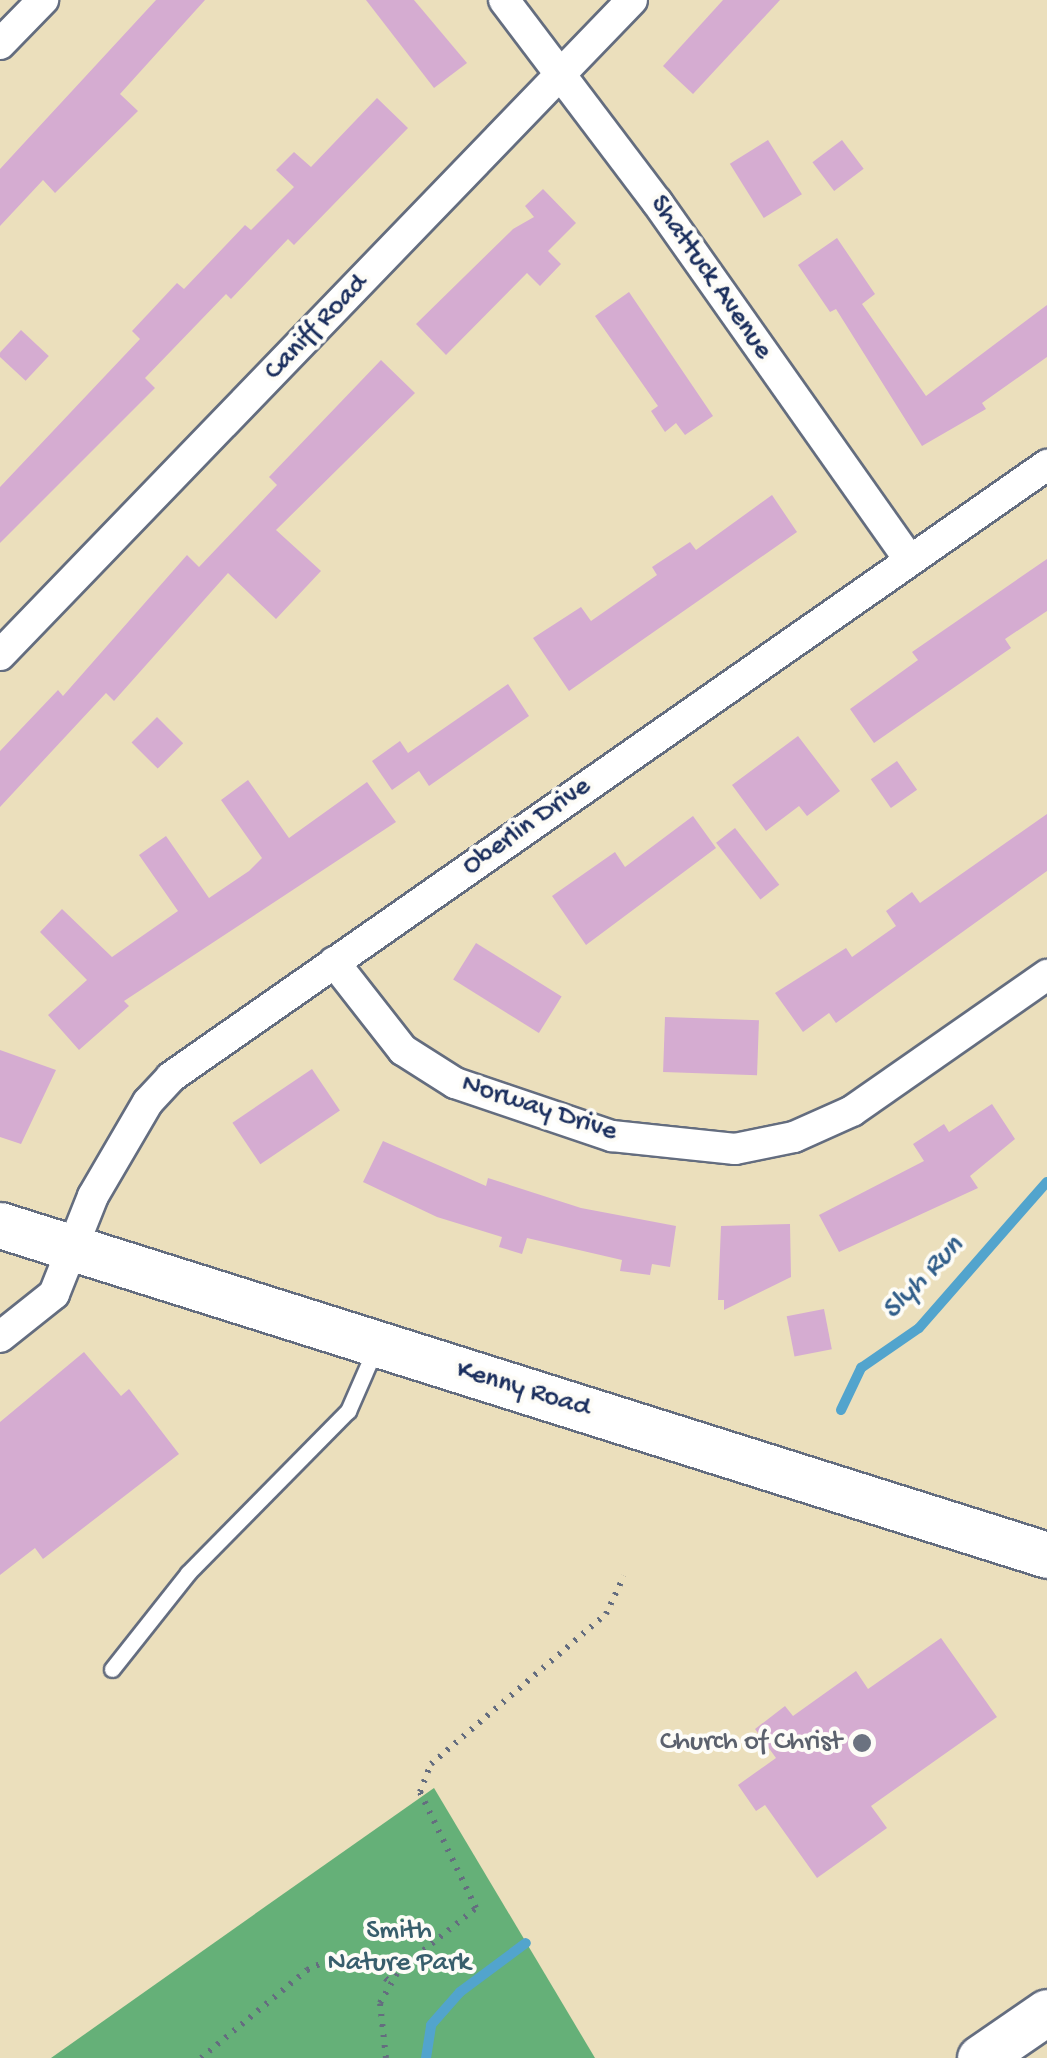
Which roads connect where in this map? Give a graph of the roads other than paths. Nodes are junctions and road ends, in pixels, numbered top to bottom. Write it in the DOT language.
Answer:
graph roads {
  1 [pos="42,0"];
  2 [pos="504,0"];
  3 [pos="632,0"];
  4 [pos="0,44"];
  5 [pos="563,72"];
  6 [pos="1047,465"];
  7 [pos="910,560"];
  8 [pos="0,655"];
  9 [pos="334,962"];
  10 [pos="1047,976"];
  11 [pos="0,1225"];
  12 [pos="74,1247"];
  13 [pos="0,1337"];
  14 [pos="377,1344"];
  15 [pos="1047,1555"];
  16 [pos="112,1669"];
  1 -- 4 [label="street"];
  2 -- 5 [label="street, Shattuck Avenue"];
  3 -- 5 [label="street, Caniff Road"];
  5 -- 7 [label="street, Shattuck Avenue"];
  5 -- 8 [label="street, Caniff Road"];
  6 -- 7 [label="street, Oberlin Drive"];
  7 -- 9 [label="street, Oberlin Drive"];
  9 -- 10 [label="street, Norway Drive"];
  9 -- 12 [label="street, Oberlin Drive"];
  11 -- 12 [label="main road, Kenny Road"];
  12 -- 13 [label="street, Oberlin Drive"];
  12 -- 14 [label="main road, Kenny Road"];
  14 -- 15 [label="main road, Kenny Road"];
  14 -- 16 [label="lane"];
}
